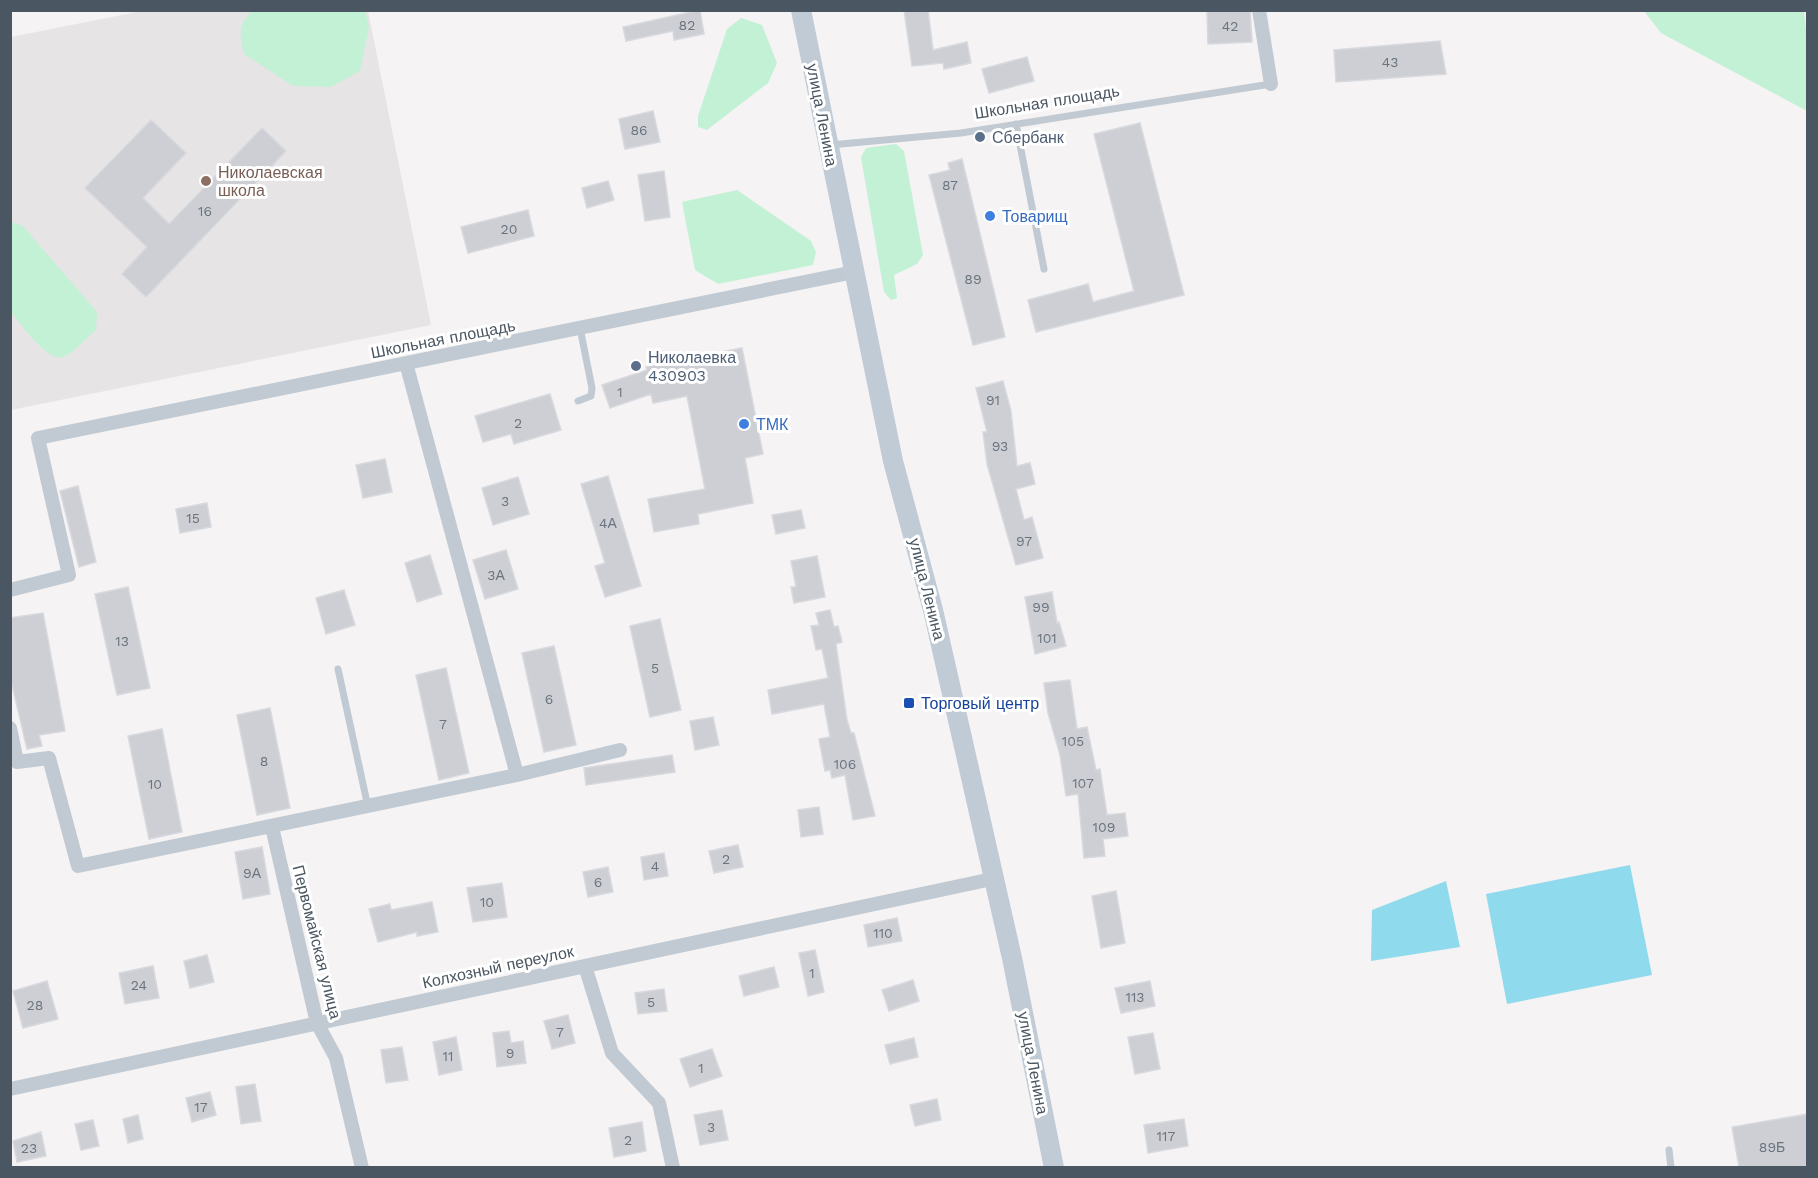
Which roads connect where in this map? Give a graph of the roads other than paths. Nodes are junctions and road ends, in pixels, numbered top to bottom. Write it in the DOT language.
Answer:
graph roads {
  1 [pos="801,10"];
  2 [pos="1259,10"];
  3 [pos="1271,84"];
  4 [pos="1016,124"];
  5 [pos="828,145"];
  6 [pos="1044,269"];
  7 [pos="855,272"];
  8 [pos="580,328"];
  9 [pos="406,363"];
  10 [pos="578,401"];
  11 [pos="10,590"];
  12 [pos="338,669"];
  13 [pos="10,728"];
  14 [pos="620,750"];
  15 [pos="517,775"];
  16 [pos="368,807"];
  17 [pos="272,827"];
  18 [pos="992,879"];
  19 [pos="585,966"];
  20 [pos="317,1023"];
  21 [pos="10,1089"];
  22 [pos="1670,1150"];
  23 [pos="362,1167"];
  24 [pos="673,1167"];
  25 [pos="1054,1167"];
  26 [pos="1671,1167"];
  1 -- 5 [label="main road, улица Ленина"];
  2 -- 3 [label="street"];
  3 -- 4 [label="lane, Школьная площадь"];
  4 -- 5 [label="lane, Школьная площадь"];
  4 -- 6 [label="lane"];
  5 -- 7 [label="main road, улица Ленина"];
  7 -- 8 [label="street, Школьная площадь"];
  7 -- 18 [label="main road, улица Ленина"];
  8 -- 9 [label="street, Школьная площадь"];
  8 -- 10 [label="lane"];
  9 -- 11 [label="street, Школьная площадь"];
  9 -- 15 [label="street"];
  12 -- 16 [label="lane"];
  13 -- 17 [label="street"];
  14 -- 15 [label="street"];
  15 -- 16 [label="street"];
  16 -- 17 [label="street"];
  17 -- 20 [label="street, Первомайская улица"];
  18 -- 19 [label="street, Колхозный переулок"];
  18 -- 25 [label="main road, улица Ленина"];
  19 -- 20 [label="street, Колхозный переулок"];
  19 -- 24 [label="street"];
  20 -- 21 [label="street, Колхозный переулок"];
  20 -- 23 [label="street, Первомайская улица"];
  22 -- 26 [label="lane"];
}
